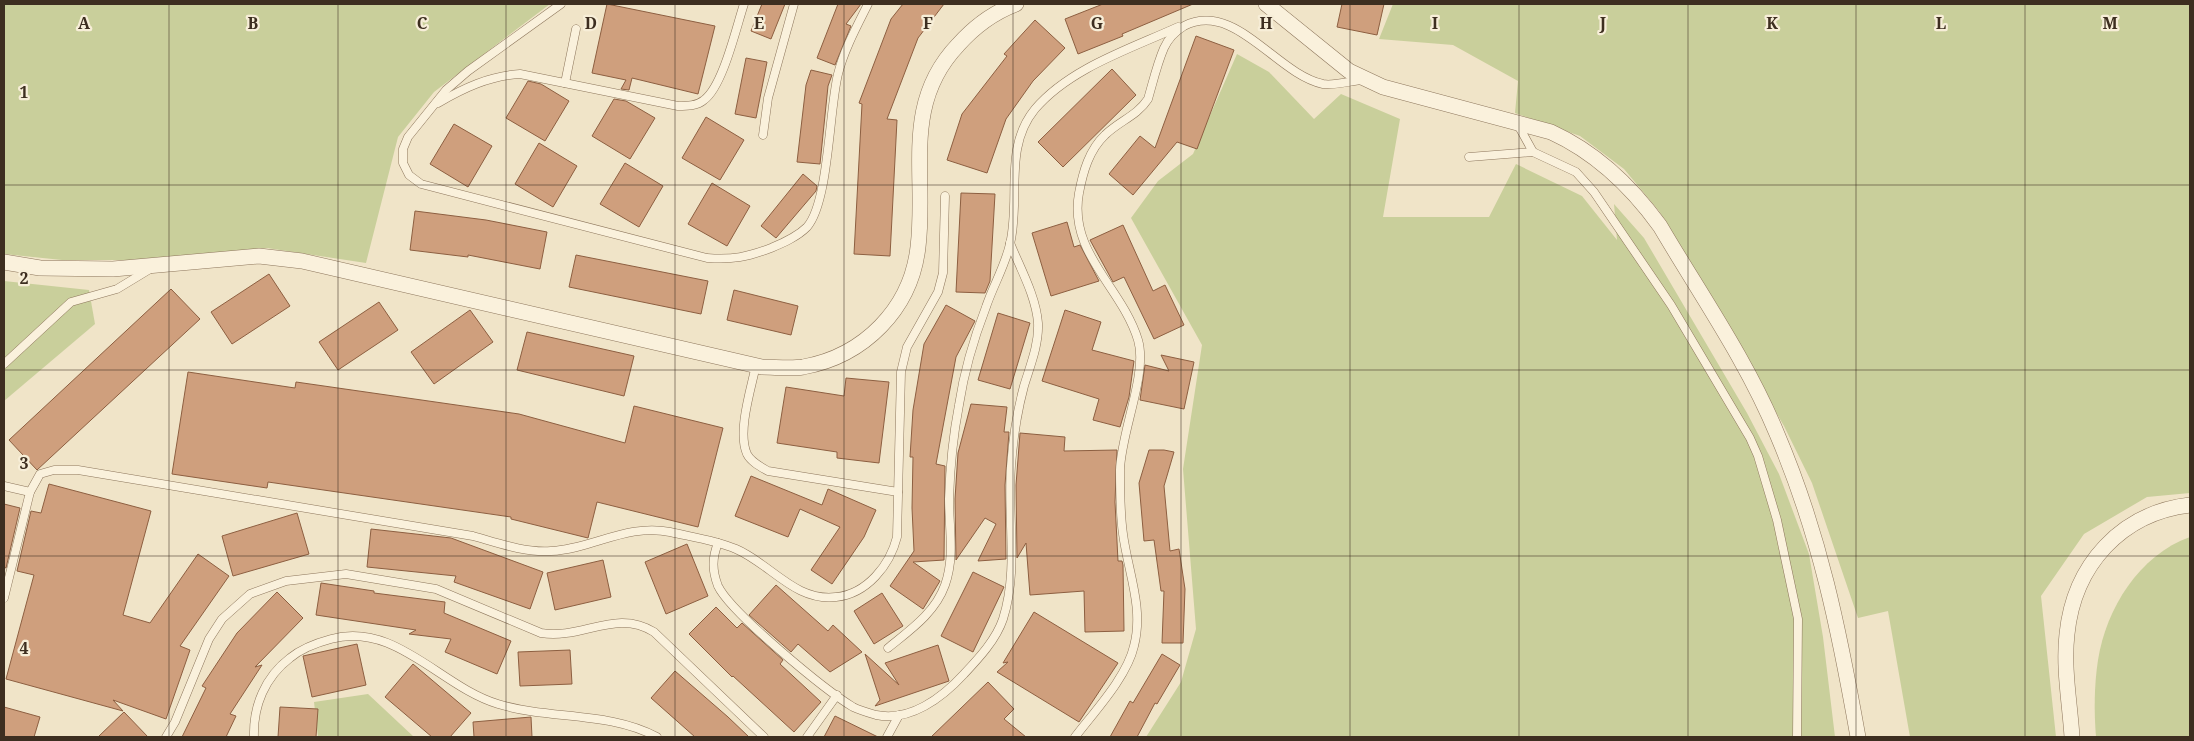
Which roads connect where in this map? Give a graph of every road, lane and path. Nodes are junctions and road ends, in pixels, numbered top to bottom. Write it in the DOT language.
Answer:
graph roads {
  1 [pos="560,4"];
  2 [pos="744,4"];
  3 [pos="794,4"];
  4 [pos="868,4"];
  5 [pos="1266,4"];
  6 [pos="1011,5"];
  7 [pos="1191,21"];
  8 [pos="576,29"];
  9 [pos="1363,79"];
  10 [pos="565,83"];
  11 [pos="433,106"];
  12 [pos="1516,122"];
  13 [pos="763,135"];
  14 [pos="1533,152"];
  15 [pos="1469,157"];
  16 [pos="945,196"];
  17 [pos="1010,243"];
  18 [pos="4,262"];
  19 [pos="155,265"];
  20 [pos="4,364"];
  21 [pos="756,365"];
  22 [pos="4,486"];
  23 [pos="30,492"];
  24 [pos="898,492"];
  25 [pos="2190,505"];
  26 [pos="718,543"];
  27 [pos="4,598"];
  28 [pos="888,648"];
  29 [pos="837,696"];
  30 [pos="899,715"];
  31 [pos="653,736"];
  32 [pos="166,737"];
  33 [pos="254,737"];
  34 [pos="764,737"];
  35 [pos="807,737"];
  36 [pos="887,737"];
  37 [pos="1075,737"];
  38 [pos="1797,737"];
  39 [pos="1858,737"];
  40 [pos="2072,737"];
  1 -- 11 [label="lane"];
  2 -- 10 [label="lane"];
  3 -- 13 [label="lane"];
  4 -- 11 [label="lane"];
  5 -- 9 [label="street"];
  6 -- 21 [label="street"];
  7 -- 9 [label="lane"];
  7 -- 17 [label="lane"];
  7 -- 37 [label="lane"];
  8 -- 10 [label="lane"];
  9 -- 12 [label="street"];
  10 -- 11 [label="lane"];
  12 -- 14 [label="lane"];
  12 -- 39 [label="street"];
  14 -- 15 [label="lane"];
  14 -- 38 [label="lane"];
  16 -- 24 [label="lane"];
  17 -- 28 [label="lane"];
  17 -- 30 [label="lane"];
  18 -- 19 [label="street"];
  19 -- 20 [label="lane"];
  19 -- 21 [label="street"];
  21 -- 24 [label="lane"];
  22 -- 23 [label="lane"];
  23 -- 26 [label="lane"];
  23 -- 27 [label="lane"];
  24 -- 26 [label="lane"];
  25 -- 40 [label="street"];
  26 -- 29 [label="lane"];
  29 -- 30 [label="lane"];
  29 -- 35 [label="lane"];
  30 -- 36 [label="lane"];
  31 -- 33 [label="lane"];
  32 -- 34 [label="lane"];
}
